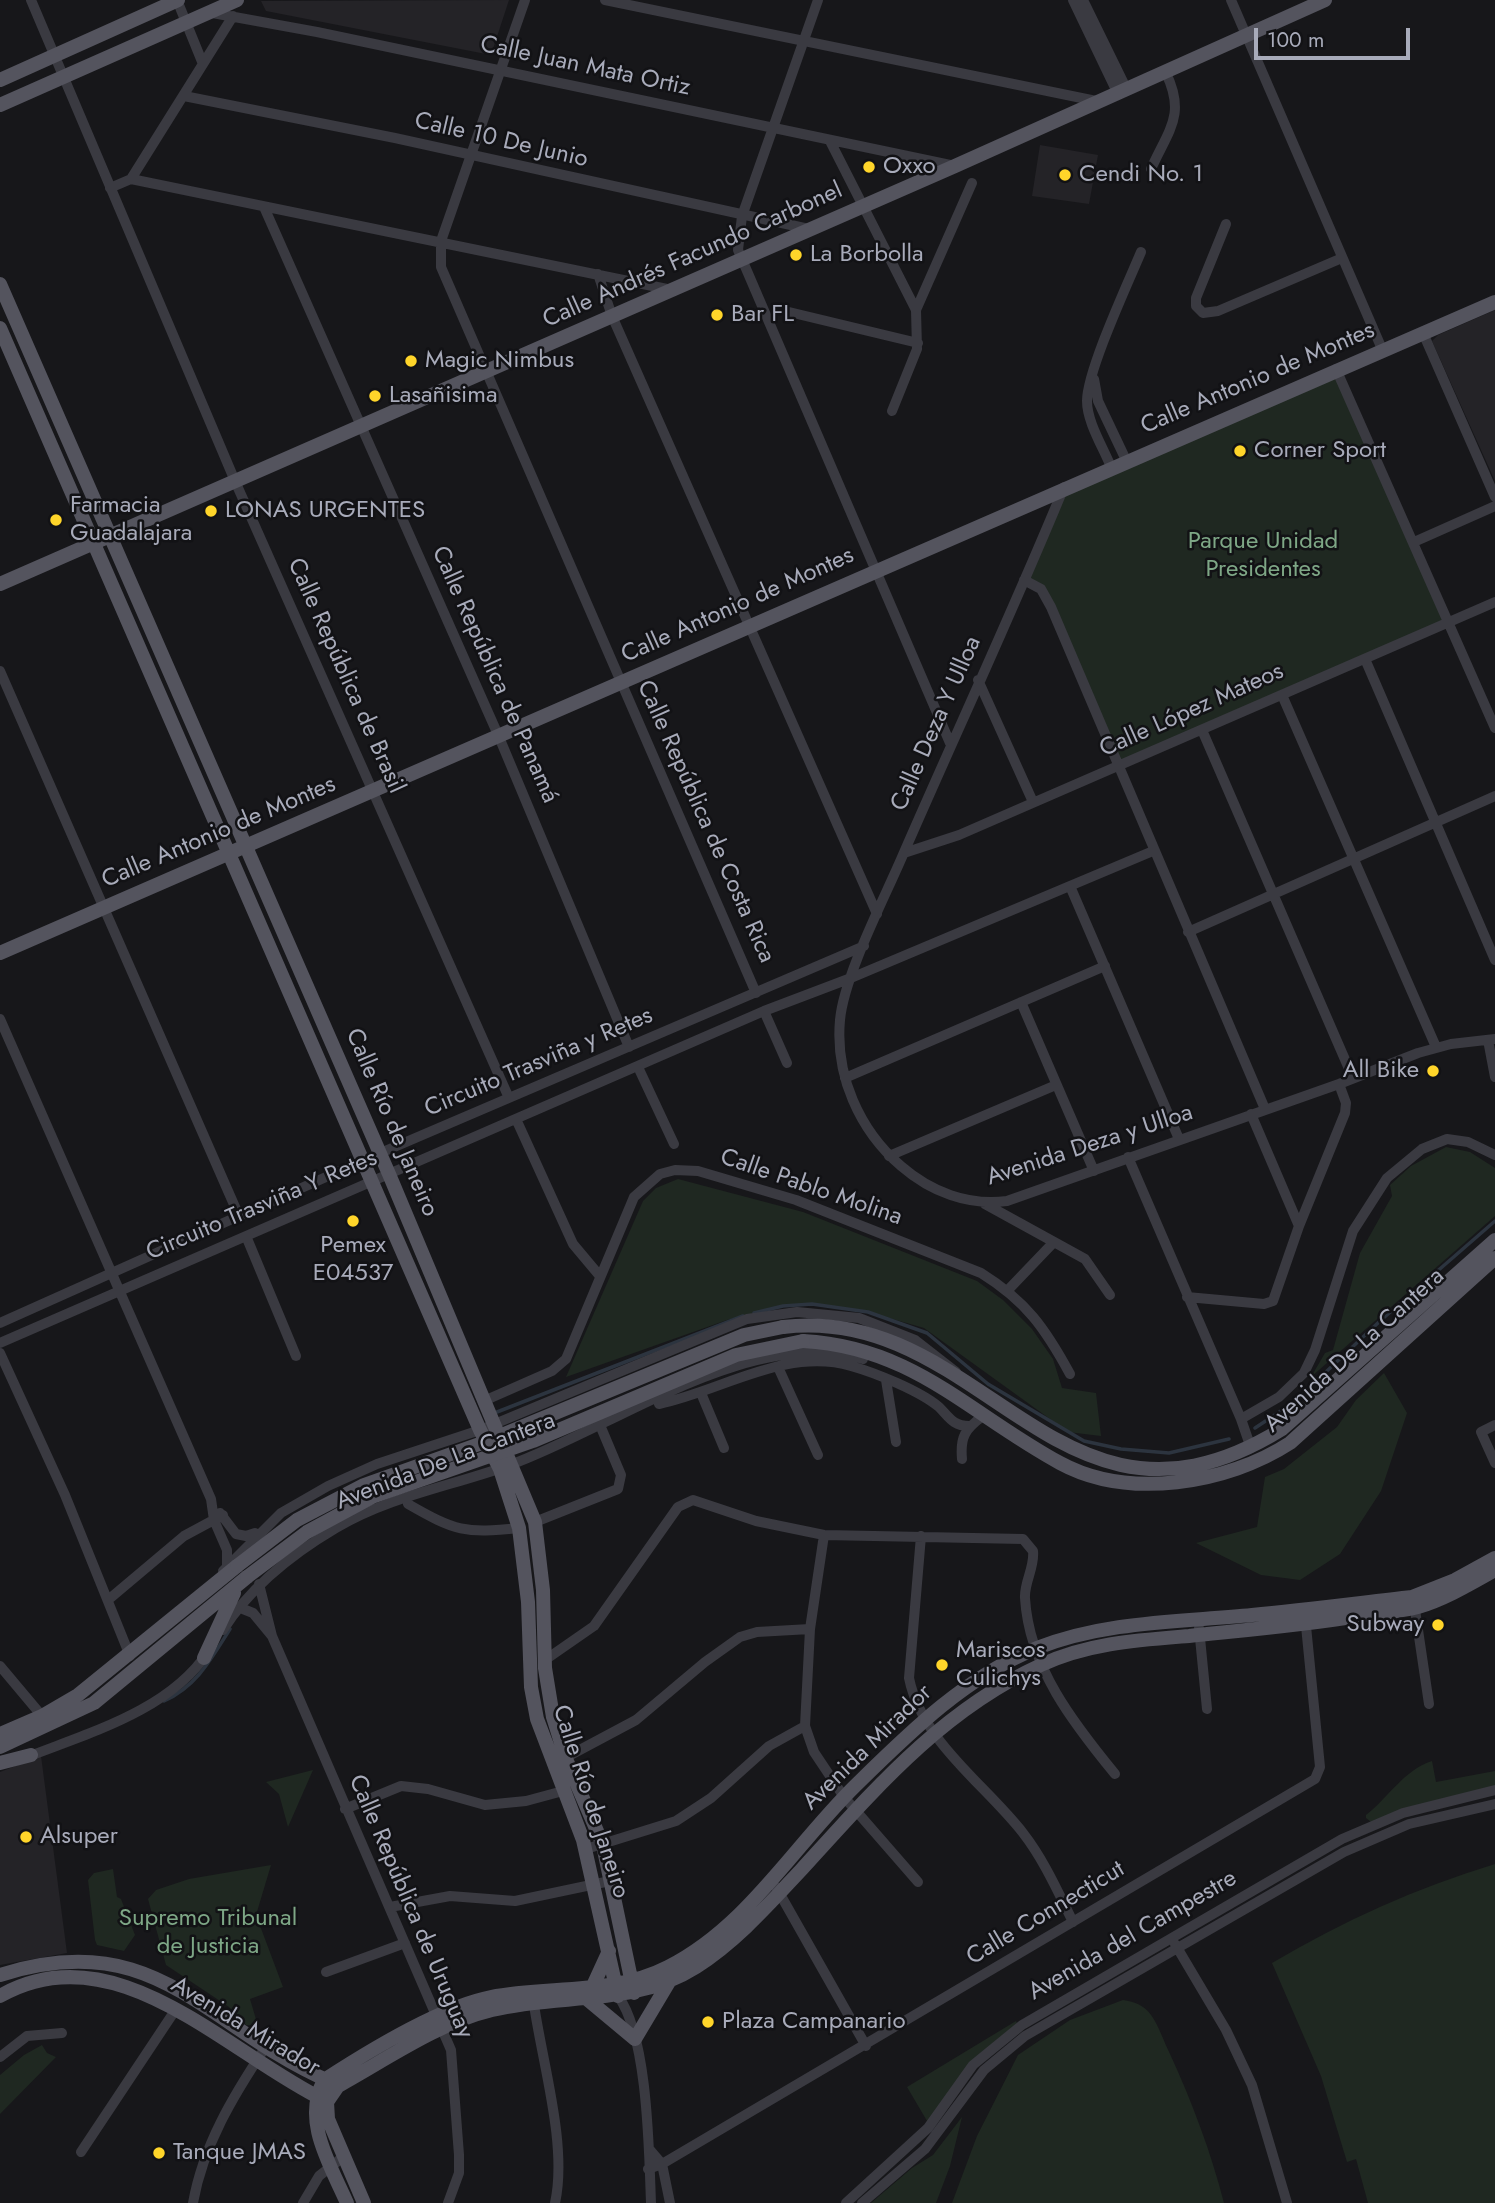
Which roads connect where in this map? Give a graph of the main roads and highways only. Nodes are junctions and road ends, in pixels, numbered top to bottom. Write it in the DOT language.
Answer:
graph roads {
  1 [pos="177,0"];
  2 [pos="237,0"];
  3 [pos="1325,0"];
  4 [pos="0,79"];
  5 [pos="0,105"];
  6 [pos="0,284"];
  7 [pos="1495,302"];
  8 [pos="0,328"];
  9 [pos="109,536"];
  10 [pos="93,543"];
  11 [pos="0,584"];
  12 [pos="246,846"];
  13 [pos="229,853"];
  14 [pos="0,953"];
  15 [pos="1495,1240"];
  16 [pos="1495,1258"];
  17 [pos="1096,1458"];
  18 [pos="506,1466"];
  19 [pos="1091,1474"];
  20 [pos="1495,1558"];
  21 [pos="1495,1570"];
  22 [pos="241,1576"];
  23 [pos="1413,1602"];
  24 [pos="204,1658"];
  25 [pos="0,1734"];
  26 [pos="0,1747"];
  27 [pos="31,1755"];
  28 [pos="559,1761"];
  29 [pos="0,1766"];
  30 [pos="602,1883"];
  31 [pos="616,1949"];
  32 [pos="0,1975"];
  33 [pos="667,1975"];
  34 [pos="633,1986"];
  35 [pos="589,1994"];
  36 [pos="620,1995"];
  37 [pos="0,1996"];
  38 [pos="440,2023"];
  39 [pos="324,2080"];
  40 [pos="338,2086"];
  41 [pos="321,2099"];
  42 [pos="347,2203"];
  43 [pos="365,2203"];
  1 -- 4 [label="main road"];
  2 -- 5 [label="main road"];
  3 -- 9 [label="main road, Calle Andrés Facundo Carbonel"];
  6 -- 9 [label="main road, Calle Río de Janeiro"];
  7 -- 12 [label="main road, Calle Antonio de Montes"];
  8 -- 10 [label="main road, Calle Río de Janeiro"];
  9 -- 10 [label="main road, Calle Andrés Facundo Carbonel"];
  9 -- 12 [label="main road, Calle Río de Janeiro"];
  10 -- 11 [label="main road, Calle Andrés Facundo Carbonel"];
  10 -- 13 [label="main road, Calle Río de Janeiro"];
  12 -- 13 [label="main road, Calle Antonio de Montes"];
  12 -- 18 [label="main road, Calle Río de Janeiro"];
  13 -- 14 [label="main road, Calle Antonio de Montes"];
  13 -- 18 [label="main road, Calle Río de Janeiro"];
  15 -- 17 [label="main road, Avenida De La Cantera"];
  16 -- 19 [label="main road, Avenida De La Cantera"];
  17 -- 19 [label="main road"];
  17 -- 22 [label="main road, Avenida De La Cantera, bridge"];
  18 -- 28 [label="main road, Calle Río de Janeiro"];
  18 -- 28 [label="main road, Calle Río de Janeiro"];
  19 -- 22 [label="main road, Avenida De La Cantera, bridge"];
  20 -- 23 [label="main road, Avenida Mirador"];
  21 -- 23 [label="main road, Avenida Mirador"];
  22 -- 24 [label="main road"];
  22 -- 25 [label="main road, Avenida De La Cantera"];
  22 -- 26 [label="main road, Avenida De La Cantera"];
  23 -- 33 [label="main road, Avenida Mirador"];
  23 -- 33 [label="main road, Avenida Mirador"];
  27 -- 29 [label="main road"];
  28 -- 30 [label="main road, Calle Río de Janeiro"];
  28 -- 30 [label="main road, Calle Río de Janeiro"];
  30 -- 31 [label="main road, Calle Río de Janeiro"];
  31 -- 33 [label="main road"];
  31 -- 34 [label="main road, Calle Río de Janeiro"];
  31 -- 35 [label="main road"];
  31 -- 36 [label="main road, Calle Río de Janeiro"];
  32 -- 39 [label="main road, Avenida Mirador"];
  33 -- 34 [label="main road, Avenida Mirador"];
  33 -- 35 [label="main road"];
  34 -- 36 [label="main road, Avenida Mirador"];
  35 -- 36 [label="main road, Avenida Mirador"];
  35 -- 38 [label="main road, Avenida Mirador"];
  37 -- 41 [label="main road, Avenida Mirador"];
  38 -- 39 [label="main road, Avenida Mirador"];
  38 -- 40 [label="main road, Avenida Mirador"];
  39 -- 40 [label="main road, Avenida Mirador"];
  39 -- 41 [label="main road"];
  40 -- 41 [label="main road, Avenida Mirador"];
  41 -- 42 [label="main road"];
  41 -- 43 [label="main road"];
}
